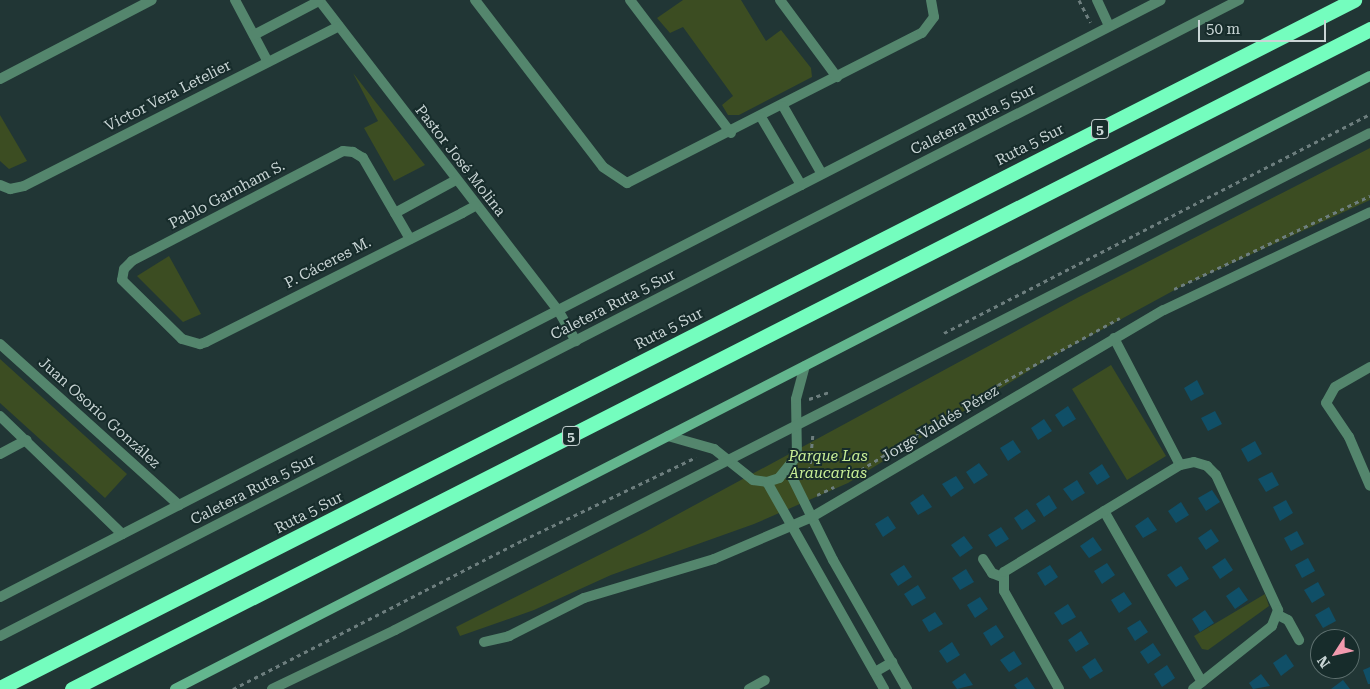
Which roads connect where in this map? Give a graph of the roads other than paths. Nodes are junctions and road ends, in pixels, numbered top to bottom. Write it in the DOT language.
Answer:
graph roads {
  1 [pos="152,0"];
  2 [pos="235,0"];
  3 [pos="319,0"];
  4 [pos="475,0"];
  5 [pos="630,0"];
  6 [pos="780,0"];
  7 [pos="931,0"];
  8 [pos="1097,0"];
  9 [pos="1161,0"];
  10 [pos="1239,0"];
  11 [pos="1354,0"];
  12 [pos="339,26"];
  13 [pos="1109,26"];
  14 [pos="1370,29"];
  15 [pos="254,35"];
  16 [pos="268,62"];
  17 [pos="1370,76"];
  18 [pos="837,78"];
  19 [pos="0,79"];
  20 [pos="783,106"];
  21 [pos="761,117"];
  22 [pos="731,133"];
  23 [pos="1370,133"];
  24 [pos="822,174"];
  25 [pos="456,180"];
  26 [pos="0,185"];
  27 [pos="800,185"];
  28 [pos="475,206"];
  29 [pos="394,212"];
  30 [pos="1370,212"];
  31 [pos="410,239"];
  32 [pos="558,310"];
  33 [pos="1114,338"];
  34 [pos="576,341"];
  35 [pos="0,344"];
  36 [pos="193,344"];
  37 [pos="805,366"];
  38 [pos="1370,367"];
  39 [pos="0,416"];
  40 [pos="796,426"];
  41 [pos="668,436"];
  42 [pos="26,440"];
  43 [pos="0,454"];
  44 [pos="729,460"];
  45 [pos="1180,465"];
  46 [pos="789,471"];
  47 [pos="768,482"];
  48 [pos="1370,486"];
  49 [pos="179,505"];
  50 [pos="1104,510"];
  51 [pos="812,517"];
  52 [pos="790,527"];
  53 [pos="122,534"];
  54 [pos="983,559"];
  55 [pos="1002,577"];
  56 [pos="0,597"];
  57 [pos="1278,615"];
  58 [pos="0,636"];
  59 [pos="1299,640"];
  60 [pos="484,642"];
  61 [pos="892,662"];
  62 [pos="874,672"];
  63 [pos="765,680"];
  64 [pos="1197,686"];
  65 [pos="0,688"];
  66 [pos="72,689"];
  67 [pos="175,689"];
  68 [pos="272,689"];
  69 [pos="749,689"];
  70 [pos="884,689"];
  71 [pos="907,689"];
  72 [pos="1059,689"];
  1 -- 19 [label="street"];
  2 -- 15 [label="street"];
  3 -- 12 [label="street, Pastor José Molina"];
  3 -- 15 [label="street"];
  4 -- 22 [label="street"];
  5 -- 22 [label="street"];
  6 -- 18 [label="street"];
  7 -- 18 [label="street"];
  8 -- 13 [label="street"];
  9 -- 13 [label="street"];
  10 -- 34 [label="street, Caletera Ruta 5 Sur"];
  11 -- 65 [label="highway, Ruta 5 Sur / 5"];
  12 -- 16 [label="street, Víctor Vera Letelier"];
  12 -- 25 [label="street, Pastor José Molina"];
  13 -- 24 [label="street"];
  14 -- 66 [label="highway, 5"];
  15 -- 16 [label="street"];
  16 -- 26 [label="street, Víctor Vera Letelier"];
  17 -- 37 [label="main road"];
  18 -- 20 [label="street"];
  20 -- 21 [label="street"];
  20 -- 24 [label="street"];
  21 -- 22 [label="street"];
  21 -- 27 [label="street"];
  23 -- 40 [label="street"];
  24 -- 27 [label="street"];
  25 -- 28 [label="street, Pastor José Molina"];
  25 -- 29 [label="street"];
  27 -- 32 [label="street"];
  28 -- 31 [label="street, P. Cáceres M."];
  28 -- 32 [label="street, Pastor José Molina"];
  29 -- 31 [label="street"];
  29 -- 36 [label="street, Pablo Garnham S."];
  30 -- 33 [label="street, Jorge Valdés Pérez"];
  31 -- 36 [label="street, P. Cáceres M."];
  32 -- 34 [label="street, Pastor José Molina"];
  32 -- 49 [label="street"];
  33 -- 45 [label="street"];
  33 -- 51 [label="street, Jorge Valdés Pérez"];
  34 -- 58 [label="street, Caletera Ruta 5 Sur"];
  35 -- 49 [label="street, Juan Osorio González"];
  37 -- 40 [label="street"];
  37 -- 41 [label="main road"];
  38 -- 48 [label="street"];
  39 -- 42 [label="street"];
  40 -- 44 [label="street"];
  40 -- 46 [label="street"];
  41 -- 44 [label="street"];
  41 -- 67 [label="main road"];
  42 -- 43 [label="street"];
  42 -- 53 [label="street"];
  44 -- 47 [label="street"];
  44 -- 68 [label="street"];
  45 -- 50 [label="street"];
  45 -- 57 [label="street"];
  46 -- 47 [label="street"];
  46 -- 51 [label="street"];
  47 -- 52 [label="street"];
  49 -- 53 [label="street"];
  50 -- 55 [label="street"];
  50 -- 64 [label="street"];
  51 -- 52 [label="street, Jorge Valdés Pérez"];
  51 -- 61 [label="street"];
  52 -- 60 [label="street, Jorge Valdés Pérez"];
  52 -- 62 [label="street"];
  53 -- 56 [label="street"];
  54 -- 55 [label="street"];
  55 -- 72 [label="street"];
  57 -- 59 [label="street"];
  57 -- 64 [label="street"];
  61 -- 62 [label="street"];
  61 -- 71 [label="street"];
  62 -- 70 [label="street"];
  63 -- 69 [label="street"];
}
